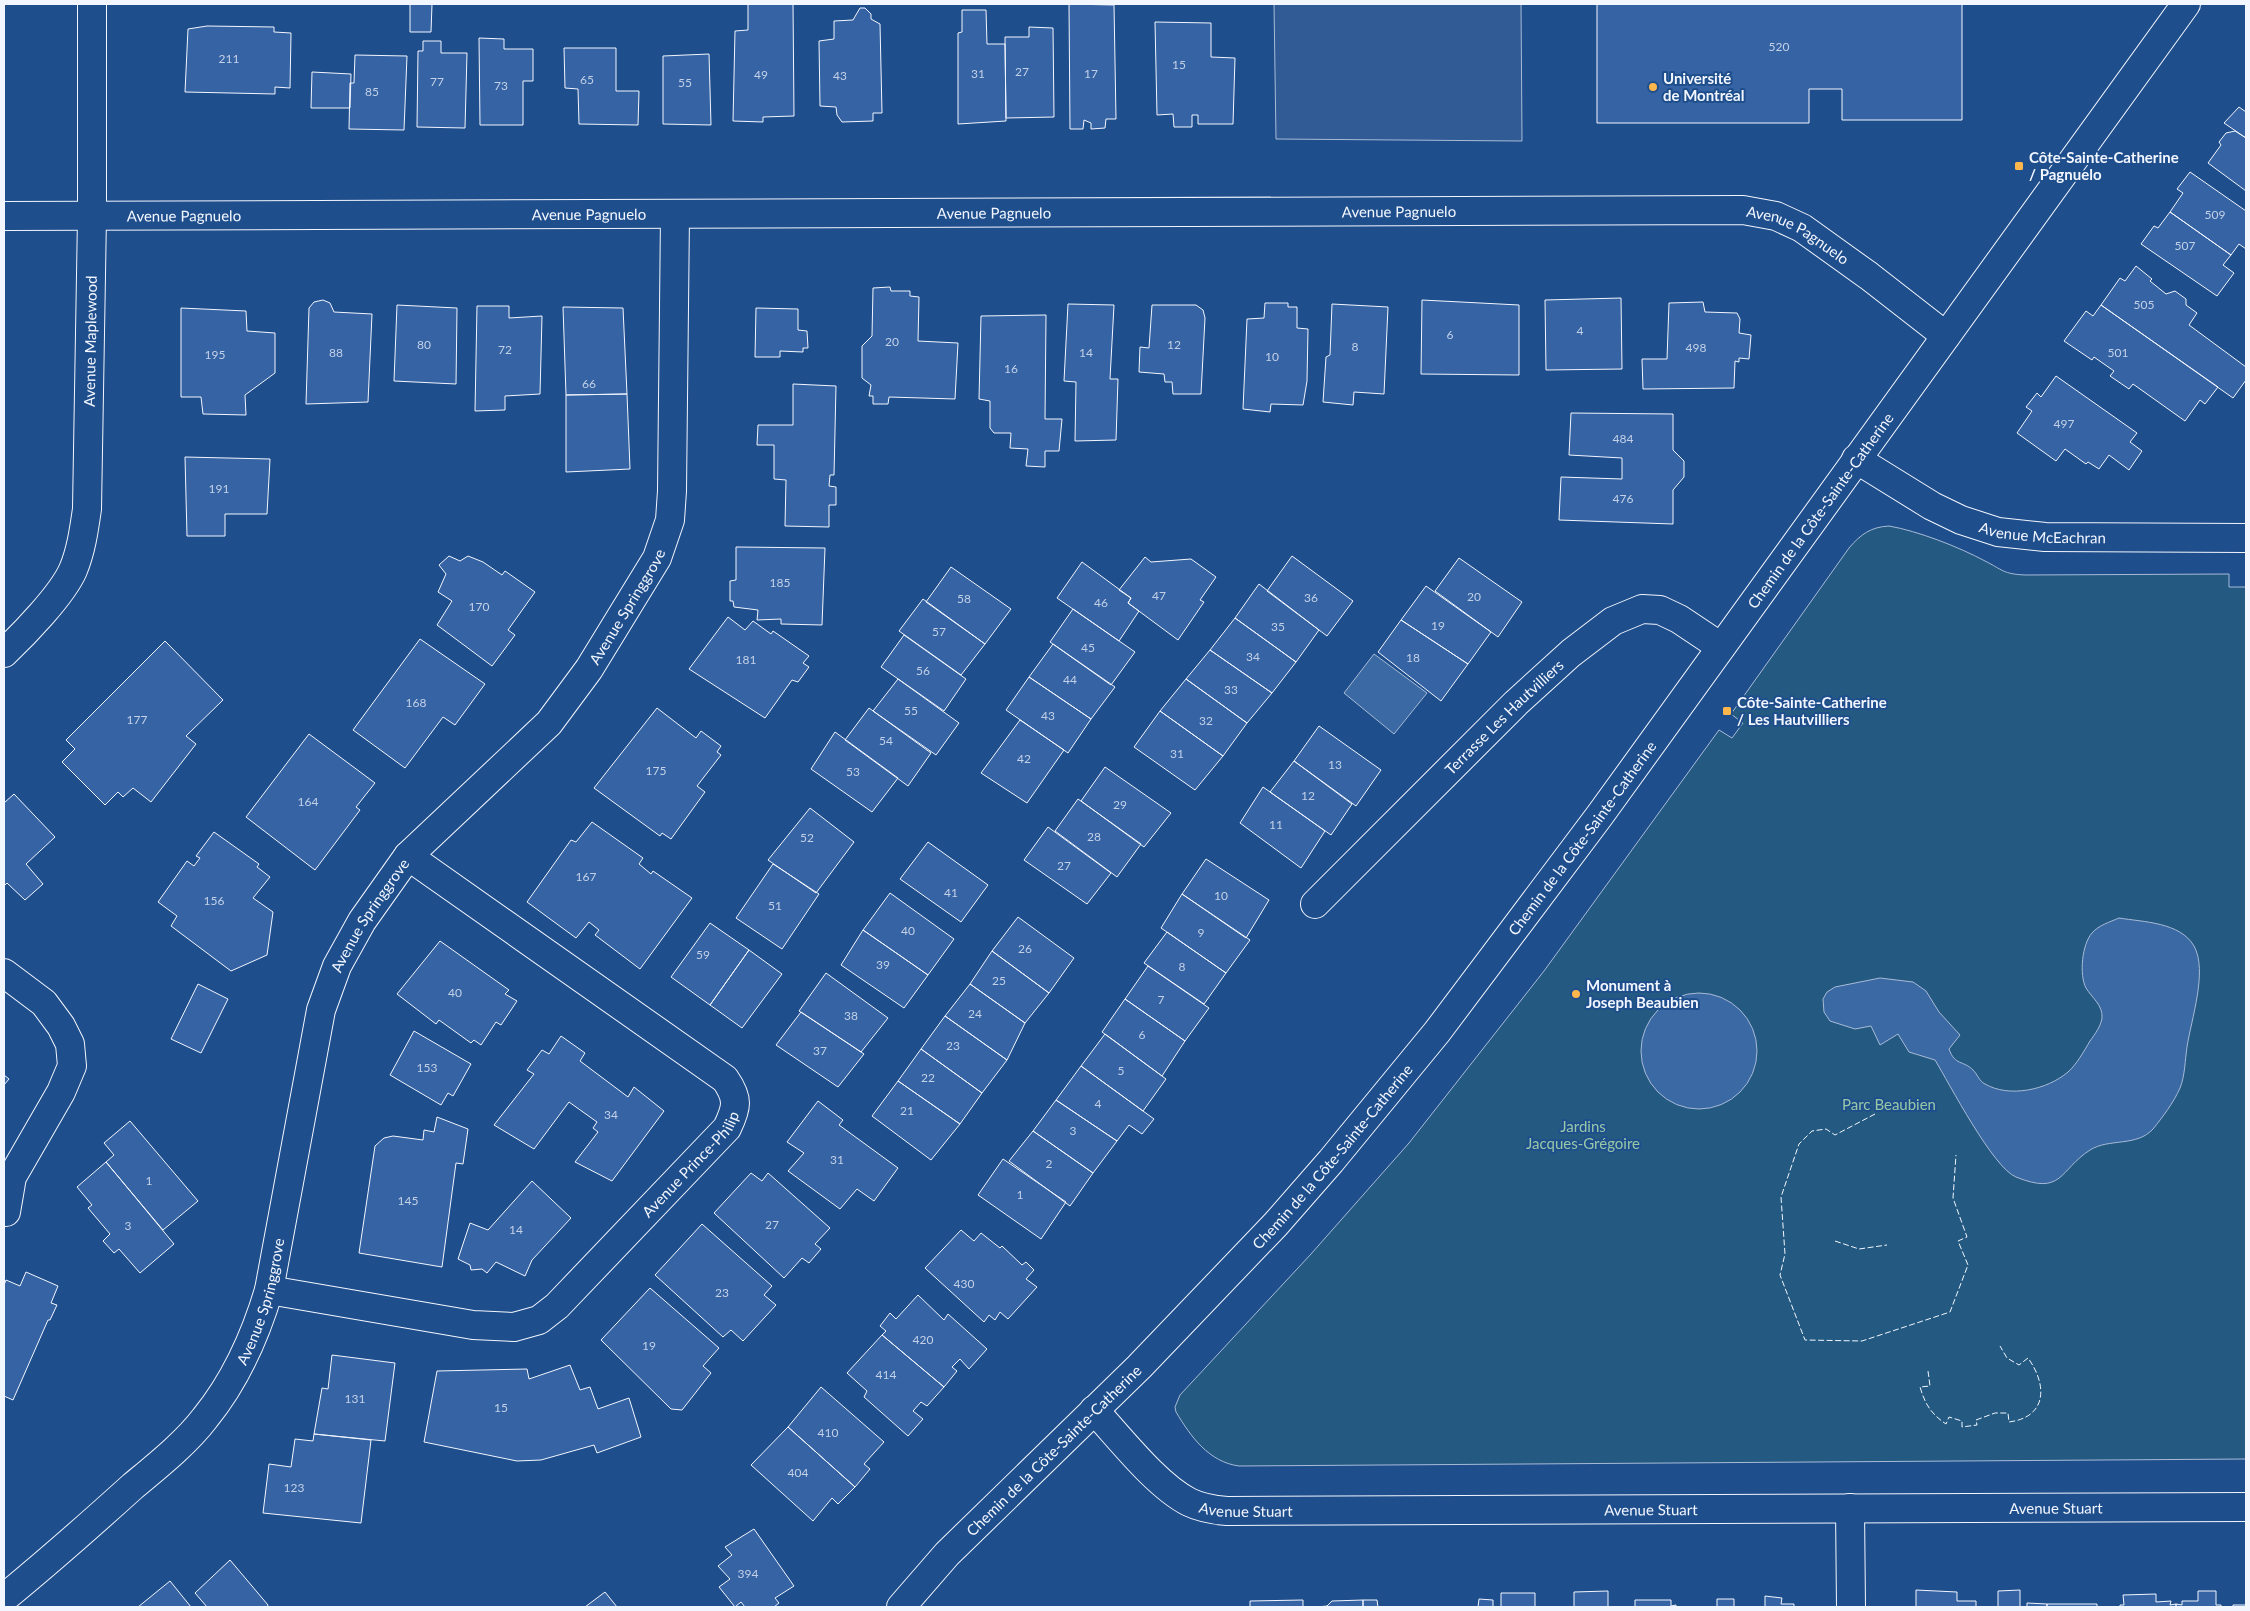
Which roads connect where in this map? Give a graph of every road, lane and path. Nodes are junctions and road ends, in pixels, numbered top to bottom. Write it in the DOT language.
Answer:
graph roads {
  1 [pos="92,4"];
  2 [pos="2186,4"];
  3 [pos="675,215"];
  4 [pos="4,216"];
  5 [pos="92,216"];
  6 [pos="1946,336"];
  7 [pos="1856,459"];
  8 [pos="2246,538"];
  9 [pos="1721,647"];
  10 [pos="4,653"];
  11 [pos="408,856"];
  12 [pos="1315,904"];
  13 [pos="4,974"];
  14 [pos="6,1212"];
  15 [pos="269,1290"];
  16 [pos="1094,1410"];
  17 [pos="2246,1507"];
  18 [pos="1850,1508"];
  19 [pos="4,1598"];
  20 [pos="900,1607"];
  21 [pos="1851,1607"];
  1 -- 5 [label="street, Avenue Maplewood"];
  2 -- 6 [label="street, Chemin de la Côte-Sainte-Catherine"];
  3 -- 5 [label="street, Avenue Pagnuelo"];
  3 -- 6 [label="street, Avenue Pagnuelo"];
  3 -- 11 [label="street, Avenue Springgrove"];
  4 -- 5 [label="street, Avenue Pagnuelo"];
  5 -- 10 [label="street, Avenue Maplewood"];
  6 -- 7 [label="street, Chemin de la Côte-Sainte-Catherine"];
  7 -- 8 [label="street, Avenue McEachran"];
  7 -- 9 [label="street, Chemin de la Côte-Sainte-Catherine"];
  9 -- 12 [label="street, Terrasse Les Hautvilliers"];
  9 -- 16 [label="street, Chemin de la Côte-Sainte-Catherine"];
  11 -- 15 [label="street, Avenue Springgrove"];
  11 -- 15 [label="street, Avenue Prince-Philip"];
  13 -- 14 [label="street"];
  15 -- 19 [label="street, Avenue Springgrove"];
  16 -- 18 [label="street, Avenue Stuart"];
  16 -- 20 [label="street, Chemin de la Côte-Sainte-Catherine"];
  17 -- 18 [label="street, Avenue Stuart"];
  18 -- 21 [label="street"];
}
